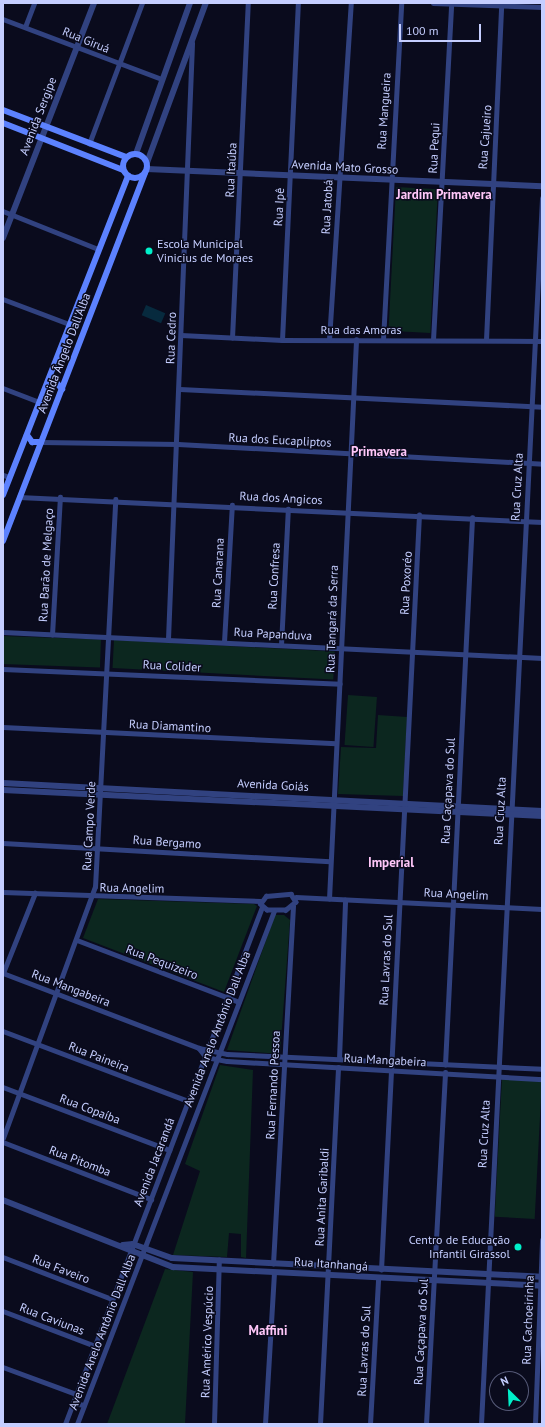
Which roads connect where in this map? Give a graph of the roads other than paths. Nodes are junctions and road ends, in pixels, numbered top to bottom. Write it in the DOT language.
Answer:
graph roads {
  1 [pos="34,3"];
  2 [pos="94,3"];
  3 [pos="142,3"];
  4 [pos="190,3"];
  5 [pos="206,3"];
  6 [pos="248,3"];
  7 [pos="298,3"];
  8 [pos="351,3"];
  9 [pos="400,3"];
  10 [pos="433,3"];
  11 [pos="451,4"];
  12 [pos="501,6"];
  13 [pos="542,8"];
  14 [pos="3,19"];
  15 [pos="25,27"];
  16 [pos="192,39"];
  17 [pos="76,47"];
  18 [pos="120,64"];
  19 [pos="162,79"];
  20 [pos="3,110"];
  21 [pos="3,123"];
  22 [pos="47,127"];
  23 [pos="42,138"];
  24 [pos="90,144"];
  25 [pos="136,154"];
  26 [pos="126,157"];
  27 [pos="146,168"];
  28 [pos="123,170"];
  29 [pos="188,171"];
  30 [pos="241,173"];
  31 [pos="290,175"];
  32 [pos="128,176"];
  33 [pos="339,177"];
  34 [pos="390,180"];
  35 [pos="442,182"];
  36 [pos="492,184"];
  37 [pos="542,186"];
  38 [pos="542,198"];
  39 [pos="3,211"];
  40 [pos="11,214"];
  41 [pos="3,238"];
  42 [pos="98,249"];
  43 [pos="3,299"];
  44 [pos="69,324"];
  45 [pos="181,335"];
  46 [pos="232,338"];
  47 [pos="282,340"];
  48 [pos="330,340"];
  49 [pos="356,340"];
  50 [pos="383,340"];
  51 [pos="434,340"];
  52 [pos="486,340"];
  53 [pos="534,341"];
  54 [pos="542,341"];
  55 [pos="48,382"];
  56 [pos="3,388"];
  57 [pos="62,389"];
  58 [pos="180,389"];
  59 [pos="353,398"];
  60 [pos="40,402"];
  61 [pos="531,406"];
  62 [pos="542,407"];
  63 [pos="27,435"];
  64 [pos="41,442"];
  65 [pos="178,444"];
  66 [pos="350,453"];
  67 [pos="528,464"];
  68 [pos="542,464"];
  69 [pos="6,476"];
  70 [pos="3,495"];
  71 [pos="19,497"];
  72 [pos="60,497"];
  73 [pos="115,500"];
  74 [pos="175,502"];
  75 [pos="232,505"];
  76 [pos="288,508"];
  77 [pos="346,512"];
  78 [pos="419,515"];
  79 [pos="472,518"];
  80 [pos="525,521"];
  81 [pos="542,522"];
  82 [pos="3,541"];
  83 [pos="3,632"];
  84 [pos="52,634"];
  85 [pos="108,636"];
  86 [pos="168,639"];
  87 [pos="224,642"];
  88 [pos="281,645"];
  89 [pos="341,647"];
  90 [pos="412,651"];
  91 [pos="467,653"];
  92 [pos="519,657"];
  93 [pos="542,658"];
  94 [pos="3,669"];
  95 [pos="106,673"];
  96 [pos="340,684"];
  97 [pos="3,727"];
  98 [pos="103,732"];
  99 [pos="336,744"];
  100 [pos="3,783"];
  101 [pos="101,788"];
  102 [pos="3,790"];
  103 [pos="101,796"];
  104 [pos="332,801"];
  105 [pos="402,806"];
  106 [pos="458,808"];
  107 [pos="510,811"];
  108 [pos="542,811"];
  109 [pos="542,816"];
  110 [pos="3,843"];
  111 [pos="98,848"];
  112 [pos="330,861"];
  113 [pos="3,892"];
  114 [pos="35,894"];
  115 [pos="93,897"];
  116 [pos="296,897"];
  117 [pos="329,899"];
  118 [pos="345,900"];
  119 [pos="260,901"];
  120 [pos="398,901"];
  121 [pos="452,903"];
  122 [pos="262,907"];
  123 [pos="293,907"];
  124 [pos="506,907"];
  125 [pos="542,908"];
  126 [pos="274,911"];
  127 [pos="77,940"];
  128 [pos="3,973"];
  129 [pos="57,994"];
  130 [pos="228,997"];
  131 [pos="238,1002"];
  132 [pos="3,1031"];
  133 [pos="38,1044"];
  134 [pos="199,1048"];
  135 [pos="209,1049"];
  136 [pos="219,1052"];
  137 [pos="206,1056"];
  138 [pos="285,1056"];
  139 [pos="340,1059"];
  140 [pos="216,1060"];
  141 [pos="391,1063"];
  142 [pos="285,1065"];
  143 [pos="445,1065"];
  144 [pos="338,1067"];
  145 [pos="498,1067"];
  146 [pos="542,1070"];
  147 [pos="390,1071"];
  148 [pos="445,1073"];
  149 [pos="497,1076"];
  150 [pos="542,1079"];
  151 [pos="3,1086"];
  152 [pos="20,1093"];
  153 [pos="188,1101"];
  154 [pos="3,1138"];
  155 [pos="3,1142"];
  156 [pos="170,1150"];
  157 [pos="151,1199"];
  158 [pos="3,1200"];
  159 [pos="542,1240"];
  160 [pos="132,1247"];
  161 [pos="143,1252"];
  162 [pos="3,1257"];
  163 [pos="219,1260"];
  164 [pos="273,1264"];
  165 [pos="328,1267"];
  166 [pos="219,1268"];
  167 [pos="381,1270"];
  168 [pos="274,1272"];
  169 [pos="434,1272"];
  170 [pos="328,1275"];
  171 [pos="488,1275"];
  172 [pos="541,1277"];
  173 [pos="378,1279"];
  174 [pos="433,1281"];
  175 [pos="487,1284"];
  176 [pos="541,1286"];
  177 [pos="112,1299"];
  178 [pos="3,1311"];
  179 [pos="95,1346"];
  180 [pos="3,1367"];
  181 [pos="76,1394"];
  182 [pos="73,1403"];
  183 [pos="84,1405"];
  184 [pos="65,1424"];
  185 [pos="77,1424"];
  186 [pos="214,1424"];
  187 [pos="265,1424"];
  188 [pos="320,1424"];
  189 [pos="370,1424"];
  190 [pos="426,1424"];
  191 [pos="481,1424"];
  192 [pos="535,1424"];
  1 -- 15 [label="street"];
  2 -- 17 [label="street, Avenida Sergipe"];
  3 -- 18 [label="street"];
  4 -- 19 [label="street"];
  5 -- 16 [label="street, Avenida Ângelo Dall'Alba"];
  6 -- 30 [label="street, Rua Itaúba"];
  7 -- 31 [label="street, Rua Ipê"];
  8 -- 33 [label="street, Rua Jatobá"];
  9 -- 34 [label="street, Rua Mangueira"];
  10 -- 11 [label="street"];
  11 -- 12 [label="street"];
  11 -- 35 [label="street, Rua Pequi"];
  12 -- 13 [label="street"];
  12 -- 36 [label="street, Rua Cajueiro"];
  14 -- 15 [label="street, Rua Giruá"];
  15 -- 17 [label="street, Rua Giruá"];
  16 -- 27 [label="street, Avenida Ângelo Dall'Alba"];
  16 -- 29 [label="street, Rua Cedro"];
  17 -- 18 [label="street, Rua Giruá"];
  17 -- 22 [label="street, Avenida Sergipe"];
  18 -- 19 [label="street, Rua Giruá"];
  18 -- 24 [label="street"];
  19 -- 25 [label="street"];
  20 -- 22 [label="main road"];
  21 -- 23 [label="main road"];
  22 -- 23 [label="street, Avenida Sergipe"];
  22 -- 24 [label="main road"];
  23 -- 28 [label="main road"];
  23 -- 40 [label="street, Avenida Sergipe"];
  24 -- 26 [label="main road"];
  25 -- 26 [label="main road"];
  25 -- 27 [label="main road"];
  26 -- 28 [label="main road"];
  27 -- 29 [label="street, Avenida Mato Grosso"];
  27 -- 32 [label="main road"];
  27 -- 57 [label="main road, Avenida Ângelo Dall'Alba"];
  28 -- 32 [label="main road"];
  29 -- 30 [label="street, Avenida Mato Grosso"];
  29 -- 45 [label="street, Rua Cedro"];
  30 -- 31 [label="street, Avenida Mato Grosso"];
  30 -- 46 [label="street, Rua Itaúba"];
  31 -- 33 [label="street, Avenida Mato Grosso"];
  31 -- 47 [label="street, Rua Ipê"];
  32 -- 42 [label="main road, Avenida Ângelo Dall'Alba"];
  33 -- 34 [label="street, Avenida Mato Grosso"];
  33 -- 48 [label="street, Rua Jatobá"];
  34 -- 35 [label="street, Avenida Mato Grosso"];
  34 -- 50 [label="street, Rua Mangueira"];
  35 -- 36 [label="street, Avenida Mato Grosso"];
  35 -- 51 [label="street, Rua Pequi"];
  36 -- 37 [label="street, Avenida Mato Grosso"];
  36 -- 52 [label="street, Rua Cajueiro"];
  38 -- 53 [label="street, Rua Cruz Alta"];
  39 -- 40 [label="street"];
  40 -- 41 [label="street, Avenida Sergipe"];
  40 -- 42 [label="street"];
  42 -- 44 [label="main road, Avenida Ângelo Dall'Alba"];
  43 -- 44 [label="street"];
  44 -- 55 [label="main road, Avenida Ângelo Dall'Alba"];
  45 -- 46 [label="street, Rua das Amoras"];
  45 -- 58 [label="street, Rua Cedro"];
  46 -- 47 [label="street, Rua das Amoras"];
  47 -- 48 [label="street, Rua das Amoras"];
  48 -- 49 [label="street, Rua das Amoras"];
  49 -- 50 [label="street, Rua das Amoras"];
  49 -- 59 [label="street, Rua Tangará da Serra"];
  50 -- 51 [label="street, Rua das Amoras"];
  51 -- 52 [label="street, Rua das Amoras"];
  52 -- 53 [label="street, Rua das Amoras"];
  53 -- 54 [label="street, Rua das Amoras"];
  53 -- 61 [label="street, Rua Cruz Alta"];
  55 -- 57 [label="main road"];
  55 -- 60 [label="main road, Avenida Ângelo Dall'Alba"];
  56 -- 60 [label="street"];
  57 -- 64 [label="main road, Avenida Ângelo Dall'Alba"];
  58 -- 59 [label="street"];
  58 -- 65 [label="street, Rua Cedro"];
  59 -- 61 [label="street"];
  59 -- 66 [label="street, Rua Tangará da Serra"];
  60 -- 63 [label="main road, Avenida Ângelo Dall'Alba"];
  61 -- 62 [label="street"];
  61 -- 67 [label="street, Rua Cruz Alta"];
  63 -- 64 [label="main road"];
  63 -- 69 [label="main road, Avenida Ângelo Dall'Alba"];
  64 -- 65 [label="street, Rua dos Eucapliptos"];
  64 -- 71 [label="main road, Avenida Ângelo Dall'Alba"];
  65 -- 66 [label="street, Rua dos Eucapliptos"];
  65 -- 74 [label="street, Rua Cedro"];
  66 -- 67 [label="street, Rua dos Eucapliptos"];
  66 -- 77 [label="street, Rua Tangará da Serra"];
  67 -- 68 [label="street, Rua dos Eucapliptos"];
  67 -- 80 [label="street, Rua Cruz Alta"];
  69 -- 70 [label="main road, Avenida Ângelo Dall'Alba"];
  71 -- 72 [label="street, Rua dos Angicos"];
  71 -- 82 [label="main road, Avenida Ângelo Dall'Alba"];
  72 -- 73 [label="street, Rua dos Angicos"];
  72 -- 84 [label="street, Rua Barão de Melgaço"];
  73 -- 74 [label="street, Rua dos Angicos"];
  73 -- 85 [label="street, Rua Campo Verde"];
  74 -- 75 [label="street, Rua dos Angicos"];
  74 -- 86 [label="street, Rua Cedro"];
  75 -- 76 [label="street, Rua dos Angicos"];
  75 -- 87 [label="street, Rua Canarana"];
  76 -- 77 [label="street, Rua dos Angicos"];
  76 -- 88 [label="street, Rua Confresa"];
  77 -- 78 [label="street, Rua dos Angicos"];
  77 -- 89 [label="street, Rua Tangará da Serra"];
  78 -- 79 [label="street, Rua dos Angicos"];
  78 -- 90 [label="street, Rua Poxoréo"];
  79 -- 80 [label="street, Rua dos Angicos"];
  79 -- 91 [label="street, Rua Caçapava do Sul"];
  80 -- 81 [label="street, Rua dos Angicos"];
  80 -- 92 [label="street, Rua Cruz Alta"];
  83 -- 84 [label="street, Rua Papanduva"];
  84 -- 85 [label="street, Rua Papanduva"];
  85 -- 86 [label="street, Rua Papanduva"];
  85 -- 95 [label="street, Rua Campo Verde"];
  86 -- 87 [label="street, Rua Papanduva"];
  87 -- 88 [label="street, Rua Papanduva"];
  88 -- 89 [label="street, Rua Papanduva"];
  89 -- 90 [label="street, Rua Papanduva"];
  89 -- 96 [label="street, Rua Tangará da Serra"];
  90 -- 91 [label="street, Rua Papanduva"];
  90 -- 105 [label="street, Rua Lavras do Sul"];
  91 -- 92 [label="street, Rua Papanduva"];
  91 -- 106 [label="street, Rua Caçapava do Sul"];
  92 -- 93 [label="street, Rua Papanduva"];
  92 -- 107 [label="street, Rua Cruz Alta"];
  94 -- 95 [label="street, Rua Colider"];
  95 -- 96 [label="street, Rua Colider"];
  95 -- 98 [label="street, Rua Campo Verde"];
  96 -- 99 [label="street, Rua Tangará da Serra"];
  97 -- 98 [label="street, Rua Diamantino"];
  98 -- 99 [label="street, Rua Diamantino"];
  98 -- 101 [label="street, Rua Campo Verde"];
  99 -- 104 [label="street, Rua Tangará da Serra"];
  100 -- 101 [label="street, Avenida Goiás"];
  101 -- 103 [label="street, Rua Campo Verde"];
  101 -- 104 [label="street, Avenida Goiás"];
  102 -- 103 [label="street, Avenida Goiás"];
  103 -- 104 [label="street, Avenida Goiás"];
  103 -- 111 [label="street, Rua Campo Verde"];
  104 -- 105 [label="street, Avenida Goiás"];
  104 -- 112 [label="street, Rua Tangará da Serra"];
  105 -- 106 [label="street, Avenida Goiás"];
  105 -- 120 [label="street, Rua Lavras do Sul"];
  106 -- 107 [label="street, Avenida Goiás"];
  106 -- 121 [label="street, Rua Caçapava do Sul"];
  107 -- 108 [label="street, Avenida Goiás"];
  107 -- 109 [label="street, Avenida Goiás"];
  107 -- 124 [label="street, Rua Cruz Alta"];
  110 -- 111 [label="street, Rua Bergamo"];
  111 -- 112 [label="street, Rua Bergamo"];
  111 -- 115 [label="street, Rua Campo Verde"];
  112 -- 117 [label="street, Rua Tangará da Serra"];
  113 -- 114 [label="street, Rua Angelim"];
  114 -- 115 [label="street, Rua Angelim"];
  114 -- 128 [label="street"];
  115 -- 119 [label="street, Rua Angelim"];
  115 -- 127 [label="street, Rua Campo Verde"];
  116 -- 117 [label="street, Rua Angelim"];
  116 -- 119 [label="street, Rua Angelim"];
  116 -- 123 [label="street, Rua Fernando Pessoa"];
  117 -- 118 [label="street, Rua Angelim"];
  118 -- 120 [label="street, Rua Angelim"];
  118 -- 139 [label="street"];
  119 -- 122 [label="street"];
  120 -- 121 [label="street, Rua Angelim"];
  120 -- 141 [label="street, Rua Lavras do Sul"];
  121 -- 124 [label="street, Rua Angelim"];
  121 -- 143 [label="street, Rua Caçapava do Sul"];
  122 -- 126 [label="street"];
  122 -- 130 [label="street, Avenida Jacarandá"];
  123 -- 126 [label="street"];
  123 -- 138 [label="street, Rua Fernando Pessoa"];
  124 -- 125 [label="street, Rua Angelim"];
  124 -- 145 [label="street, Rua Cruz Alta"];
  126 -- 131 [label="street, Avenida Anelo Antônio Dall Alba"];
  127 -- 129 [label="street, Rua Campo Verde"];
  127 -- 130 [label="street, Rua Pequizeiro"];
  128 -- 129 [label="street, Rua Mangabeira"];
  129 -- 133 [label="street, Rua Campo Verde"];
  129 -- 134 [label="street, Rua Mangabeira"];
  130 -- 131 [label="street, Rua Pequizeiro"];
  130 -- 135 [label="street, Avenida Jacarandá"];
  131 -- 136 [label="street, Avenida Anelo Antônio Dall Alba"];
  132 -- 133 [label="street, Rua Paineira"];
  133 -- 152 [label="street, Rua Campo Verde"];
  133 -- 153 [label="street, Rua Paineira"];
  134 -- 135 [label="street, Rua Mangabeira"];
  134 -- 137 [label="street"];
  135 -- 136 [label="street, Rua Mangabeira"];
  135 -- 137 [label="street, Avenida Jacarandá"];
  136 -- 138 [label="street, Rua Mangabeira"];
  136 -- 140 [label="street, Avenida Anelo Antônio Dall Alba"];
  137 -- 140 [label="street, Rua Mangabeira"];
  137 -- 153 [label="street, Avenida Jacarandá"];
  138 -- 139 [label="street, Rua Mangabeira"];
  138 -- 142 [label="street, Rua Fernando Pessoa"];
  139 -- 141 [label="street, Rua Mangabeira"];
  140 -- 142 [label="street, Rua Mangabeira"];
  140 -- 161 [label="street, Avenida Anelo Antônio Dall Alba"];
  141 -- 143 [label="street, Rua Mangabeira"];
  141 -- 147 [label="street, Rua Lavras do Sul"];
  142 -- 144 [label="street, Rua Mangabeira"];
  142 -- 164 [label="street, Rua Fernando Pessoa"];
  143 -- 145 [label="street, Rua Mangabeira"];
  144 -- 147 [label="street, Rua Mangabeira"];
  144 -- 165 [label="street, Rua Anita Garibaldi"];
  145 -- 146 [label="street, Rua Mangabeira"];
  145 -- 149 [label="street, Rua Cruz Alta"];
  147 -- 148 [label="street, Rua Mangabeira"];
  147 -- 167 [label="street, Rua Lavras do Sul"];
  148 -- 149 [label="street, Rua Mangabeira"];
  148 -- 169 [label="street, Rua Caçapava do Sul"];
  149 -- 150 [label="street, Rua Mangabeira"];
  149 -- 171 [label="street, Rua Cruz Alta"];
  151 -- 152 [label="street, Rua Copaíba"];
  152 -- 154 [label="street, Rua Campo Verde"];
  152 -- 156 [label="street, Rua Copaíba"];
  153 -- 156 [label="street, Avenida Jacarandá"];
  155 -- 157 [label="street, Rua Pitomba"];
  156 -- 157 [label="street, Avenida Jacarandá"];
  157 -- 160 [label="street, Avenida Jacarandá"];
  158 -- 160 [label="street, Rua Itanhangá"];
  159 -- 172 [label="street, Rua Cachoeirinha"];
  160 -- 161 [label="street, Rua Itanhangá"];
  160 -- 177 [label="street, Avenida Jacarandá"];
  161 -- 163 [label="street, Rua Itanhangá"];
  161 -- 166 [label="street, Rua Itanhangá"];
  161 -- 183 [label="street, Avenida Anelo Antônio Dall Alba"];
  162 -- 177 [label="street, Rua Faveiro"];
  163 -- 164 [label="street, Rua Itanhangá"];
  163 -- 166 [label="street, Rua Américo Vespúcio"];
  164 -- 165 [label="street, Rua Itanhangá"];
  165 -- 167 [label="street, Rua Itanhangá"];
  165 -- 170 [label="street, Rua Anita Garibaldi"];
  166 -- 168 [label="street, Rua Itanhangá"];
  166 -- 186 [label="street, Rua Américo Vespúcio"];
  167 -- 169 [label="street, Rua Itanhangá"];
  168 -- 170 [label="street, Rua Itanhangá"];
  168 -- 187 [label="street"];
  169 -- 171 [label="street, Rua Itanhangá"];
  169 -- 174 [label="street, Rua Caçapava do Sul"];
  170 -- 173 [label="street, Rua Itanhangá"];
  170 -- 188 [label="street, Rua Anita Garibaldi"];
  171 -- 172 [label="street, Rua Itanhangá"];
  171 -- 175 [label="street, Rua Cruz Alta"];
  172 -- 176 [label="street, Rua Cachoeirinha"];
  173 -- 174 [label="street, Rua Itanhangá"];
  173 -- 189 [label="street, Rua Lavras do Sul"];
  174 -- 175 [label="street, Rua Itanhangá"];
  174 -- 190 [label="street, Rua Caçapava do Sul"];
  175 -- 176 [label="street, Rua Itanhangá"];
  175 -- 191 [label="street, Rua Cruz Alta"];
  176 -- 192 [label="street, Rua Cachoeirinha"];
  177 -- 179 [label="street, Avenida Jacarandá"];
  178 -- 179 [label="street, Rua Caviunas"];
  179 -- 181 [label="street, Avenida Jacarandá"];
  180 -- 181 [label="street"];
  181 -- 182 [label="street, Avenida Jacarandá"];
  182 -- 183 [label="street"];
  182 -- 184 [label="street, Avenida Jacarandá"];
  183 -- 185 [label="street, Avenida Anelo Antônio Dall Alba"];
}
